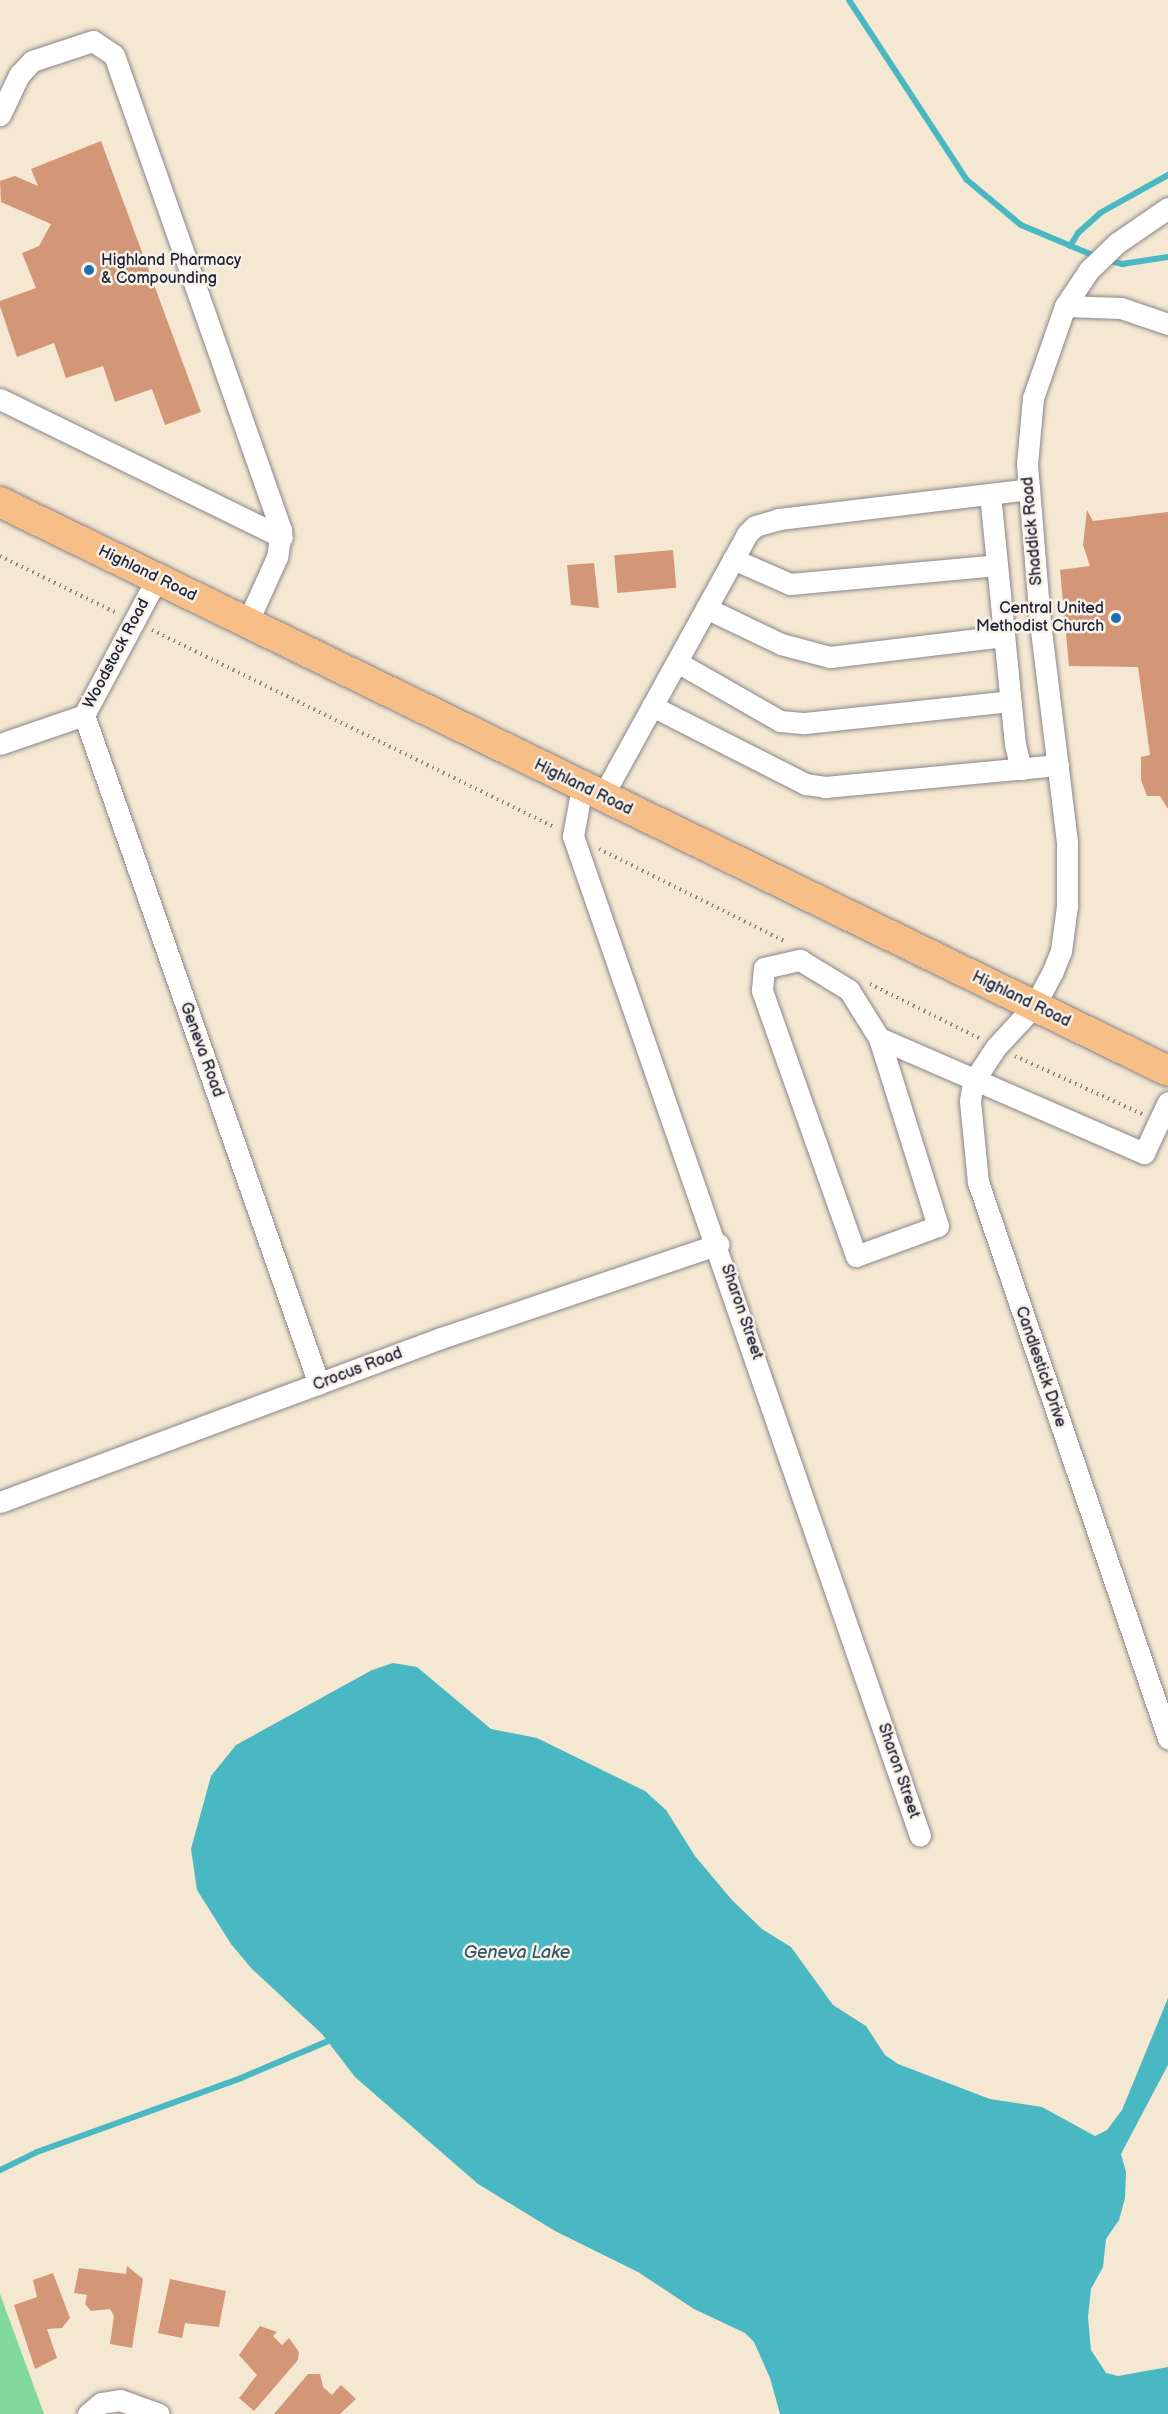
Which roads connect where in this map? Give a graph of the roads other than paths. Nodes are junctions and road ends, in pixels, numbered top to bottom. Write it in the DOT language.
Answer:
graph roads {
  1 [pos="0,115"];
  2 [pos="1168,208"];
  3 [pos="1065,306"];
  4 [pos="1168,324"];
  5 [pos="0,399"];
  6 [pos="1029,489"];
  7 [pos="990,494"];
  8 [pos="0,502"];
  9 [pos="282,537"];
  10 [pos="734,559"];
  11 [pos="997,565"];
  12 [pos="157,578"];
  13 [pos="706,608"];
  14 [pos="247,623"];
  15 [pos="1004,636"];
  16 [pos="677,662"];
  17 [pos="1010,702"];
  18 [pos="652,706"];
  19 [pos="84,715"];
  20 [pos="0,744"];
  21 [pos="1058,765"];
  22 [pos="1021,769"];
  23 [pos="592,792"];
  24 [pos="1034,1006"];
  25 [pos="879,1038"];
  26 [pos="1168,1071"];
  27 [pos="973,1082"];
  28 [pos="1168,1102"];
  29 [pos="718,1244"];
  30 [pos="319,1384"];
  31 [pos="0,1502"];
  32 [pos="1168,1738"];
  33 [pos="920,1836"];
  34 [pos="88,2414"];
  35 [pos="159,2414"];
  1 -- 9 [label="street"];
  2 -- 3 [label="street, Shaddick Road"];
  3 -- 4 [label="street"];
  3 -- 6 [label="street, Shaddick Road"];
  5 -- 9 [label="street"];
  6 -- 7 [label="street, Sharon Street"];
  6 -- 21 [label="street, Shaddick Road"];
  7 -- 10 [label="street, Sharon Street"];
  7 -- 11 [label="street"];
  8 -- 12 [label="highway, Highland Road"];
  9 -- 14 [label="street"];
  10 -- 11 [label="street"];
  10 -- 13 [label="street, Sharon Street"];
  11 -- 15 [label="street"];
  12 -- 14 [label="highway, Highland Road"];
  12 -- 19 [label="street, Woodstock Road"];
  13 -- 15 [label="street"];
  13 -- 16 [label="street, Sharon Street"];
  14 -- 23 [label="highway, Highland Road"];
  15 -- 17 [label="street"];
  16 -- 17 [label="street"];
  16 -- 18 [label="street, Sharon Street"];
  17 -- 22 [label="street"];
  18 -- 22 [label="street"];
  18 -- 23 [label="street, Sharon Street"];
  19 -- 20 [label="street, Woodstock Road"];
  19 -- 30 [label="street, Geneva Road"];
  21 -- 22 [label="street"];
  21 -- 24 [label="street, Shaddick Road"];
  23 -- 24 [label="highway, Highland Road"];
  23 -- 29 [label="street, Sharon Street"];
  24 -- 26 [label="highway, Highland Road"];
  24 -- 27 [label="street"];
  25 -- 25 [label="street"];
  25 -- 27 [label="street"];
  27 -- 28 [label="street"];
  27 -- 32 [label="street, Candlestick Drive"];
  29 -- 30 [label="street, Crocus Road"];
  29 -- 33 [label="street, Sharon Street"];
  30 -- 31 [label="street, Crocus Road"];
  34 -- 35 [label="street"];
}
